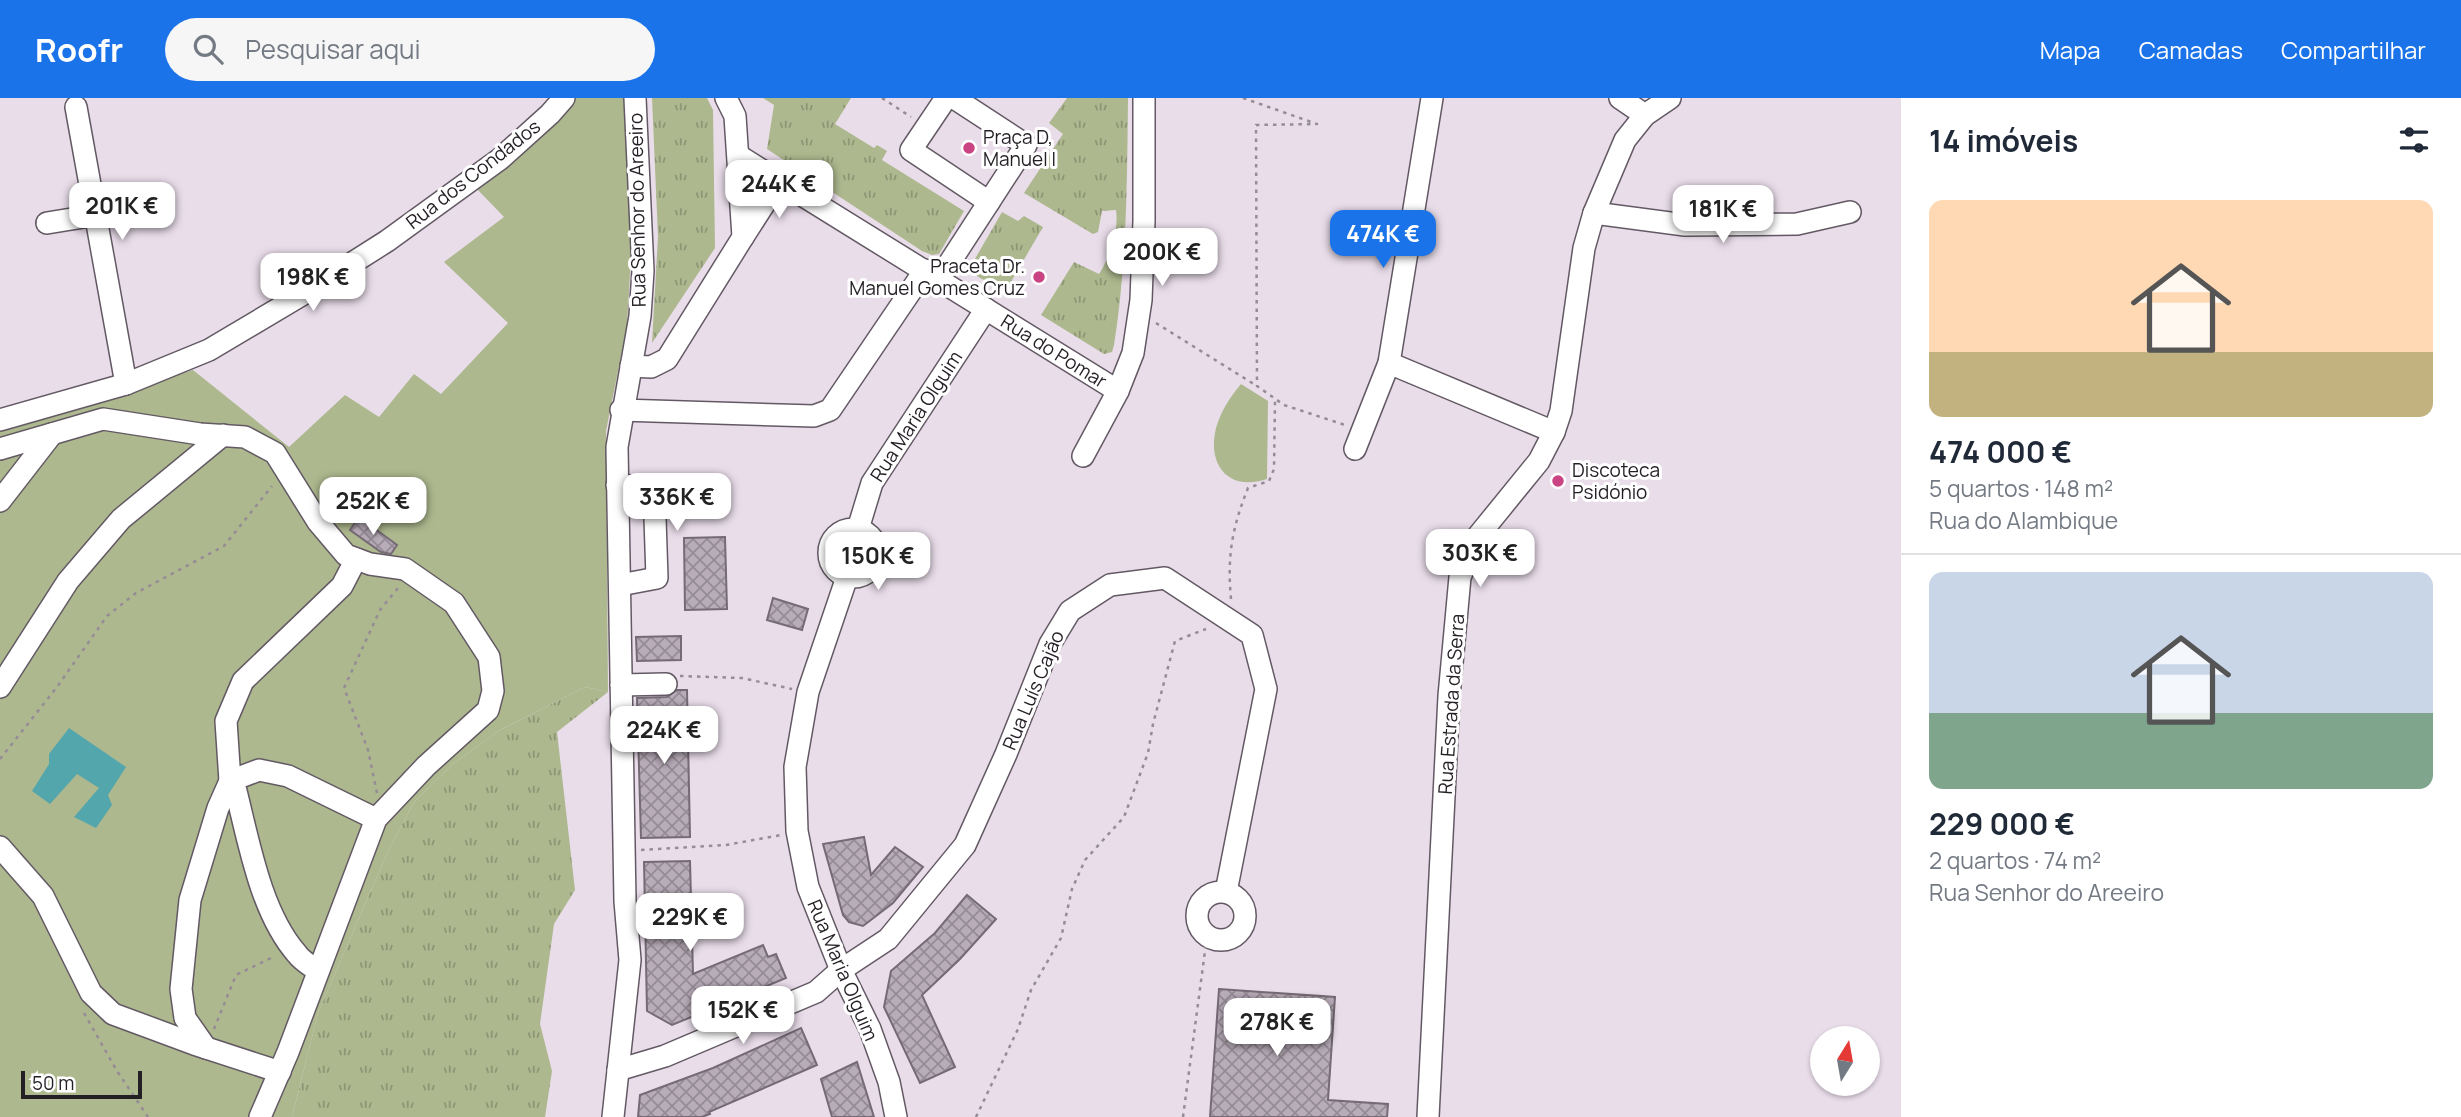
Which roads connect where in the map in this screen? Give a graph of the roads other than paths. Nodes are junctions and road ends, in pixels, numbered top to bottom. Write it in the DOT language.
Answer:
graph roads {
  1 [pos="564,98"];
  2 [pos="635,98"];
  3 [pos="726,98"];
  4 [pos="946,98"];
  5 [pos="954,98"];
  6 [pos="1144,98"];
  7 [pos="1432,98"];
  8 [pos="1620,98"];
  9 [pos="1670,98"];
  10 [pos="76,107"];
  11 [pos="1645,115"];
  12 [pos="740,156"];
  13 [pos="779,181"];
  14 [pos="989,202"];
  15 [pos="1850,212"];
  16 [pos="1594,213"];
  17 [pos="96,215"];
  18 [pos="47,223"];
  19 [pos="743,237"];
  20 [pos="932,275"];
  21 [pos="986,309"];
  22 [pos="1389,363"];
  23 [pos="631,366"];
  24 [pos="126,384"];
  25 [pos="1118,391"];
  26 [pos="621,410"];
  27 [pos="0,420"];
  28 [pos="1554,432"];
  29 [pos="52,434"];
  30 [pos="223,435"];
  31 [pos="1359,440"];
  32 [pos="0,449"];
  33 [pos="1083,456"];
  34 [pos="617,485"];
  35 [pos="0,501"];
  36 [pos="858,529"];
  37 [pos="356,559"];
  38 [pos="847,577"];
  39 [pos="620,585"];
  40 [pos="673,680"];
  41 [pos="621,685"];
  42 [pos="0,687"];
  43 [pos="230,781"];
  44 [pos="378,816"];
  45 [pos="0,847"];
  46 [pos="1226,892"];
  47 [pos="841,970"];
  48 [pos="318,971"];
  49 [pos="206,1048"];
  50 [pos="618,1070"];
  51 [pos="280,1072"];
  52 [pos="260,1117"];
  53 [pos="613,1117"];
  54 [pos="896,1117"];
  55 [pos="1428,1117"];
  1 -- 24 [label="street, Rua dos Condados"];
  2 -- 23 [label="street, Rua Senhor do Areeiro"];
  3 -- 12 [label="street"];
  4 -- 14 [label="street"];
  5 -- 14 [label="street"];
  6 -- 25 [label="street"];
  7 -- 22 [label="street"];
  8 -- 11 [label="street"];
  9 -- 11 [label="street, Rua Estrada da Serra"];
  10 -- 17 [label="street"];
  11 -- 16 [label="street, Rua Estrada da Serra"];
  12 -- 13 [label="street, Rua do Pomar"];
  12 -- 19 [label="street"];
  13 -- 19 [label="street"];
  13 -- 20 [label="street, Rua do Pomar"];
  14 -- 20 [label="street"];
  15 -- 16 [label="street"];
  16 -- 28 [label="street, Rua Estrada da Serra"];
  17 -- 18 [label="street"];
  17 -- 24 [label="street"];
  19 -- 23 [label="street"];
  20 -- 21 [label="street, Rua do Pomar"];
  20 -- 26 [label="street"];
  21 -- 25 [label="street, Rua do Pomar"];
  21 -- 36 [label="street, Rua Maria Olguim"];
  22 -- 28 [label="street"];
  22 -- 31 [label="street"];
  23 -- 26 [label="street, Rua Senhor do Areeiro"];
  24 -- 27 [label="street, Rua dos Condados"];
  25 -- 33 [label="street"];
  26 -- 34 [label="street, Rua Senhor do Areeiro"];
  28 -- 55 [label="street, Rua Estrada da Serra"];
  29 -- 30 [label="street"];
  29 -- 32 [label="street"];
  29 -- 35 [label="street"];
  30 -- 37 [label="street"];
  30 -- 42 [label="street"];
  34 -- 39 [label="street, Rua Senhor do Areeiro"];
  34 -- 39 [label="street"];
  36 -- 38 [label="street"];
  36 -- 38 [label="street"];
  37 -- 43 [label="street"];
  37 -- 44 [label="street"];
  38 -- 47 [label="street, Rua Maria Olguim"];
  39 -- 41 [label="street, Rua Senhor do Areeiro"];
  40 -- 41 [label="street"];
  41 -- 50 [label="street, Rua Senhor do Areeiro"];
  43 -- 44 [label="street"];
  43 -- 48 [label="street"];
  43 -- 49 [label="street"];
  44 -- 48 [label="street"];
  45 -- 49 [label="street"];
  46 -- 46 [label="street"];
  46 -- 47 [label="street, Rua Luís Cajão"];
  47 -- 50 [label="street, Rua Luís Cajão"];
  47 -- 54 [label="street, Rua Maria Olguim"];
  48 -- 51 [label="street"];
  49 -- 51 [label="street"];
  50 -- 53 [label="street, Rua Senhor do Areeiro"];
  51 -- 52 [label="street"];
}
